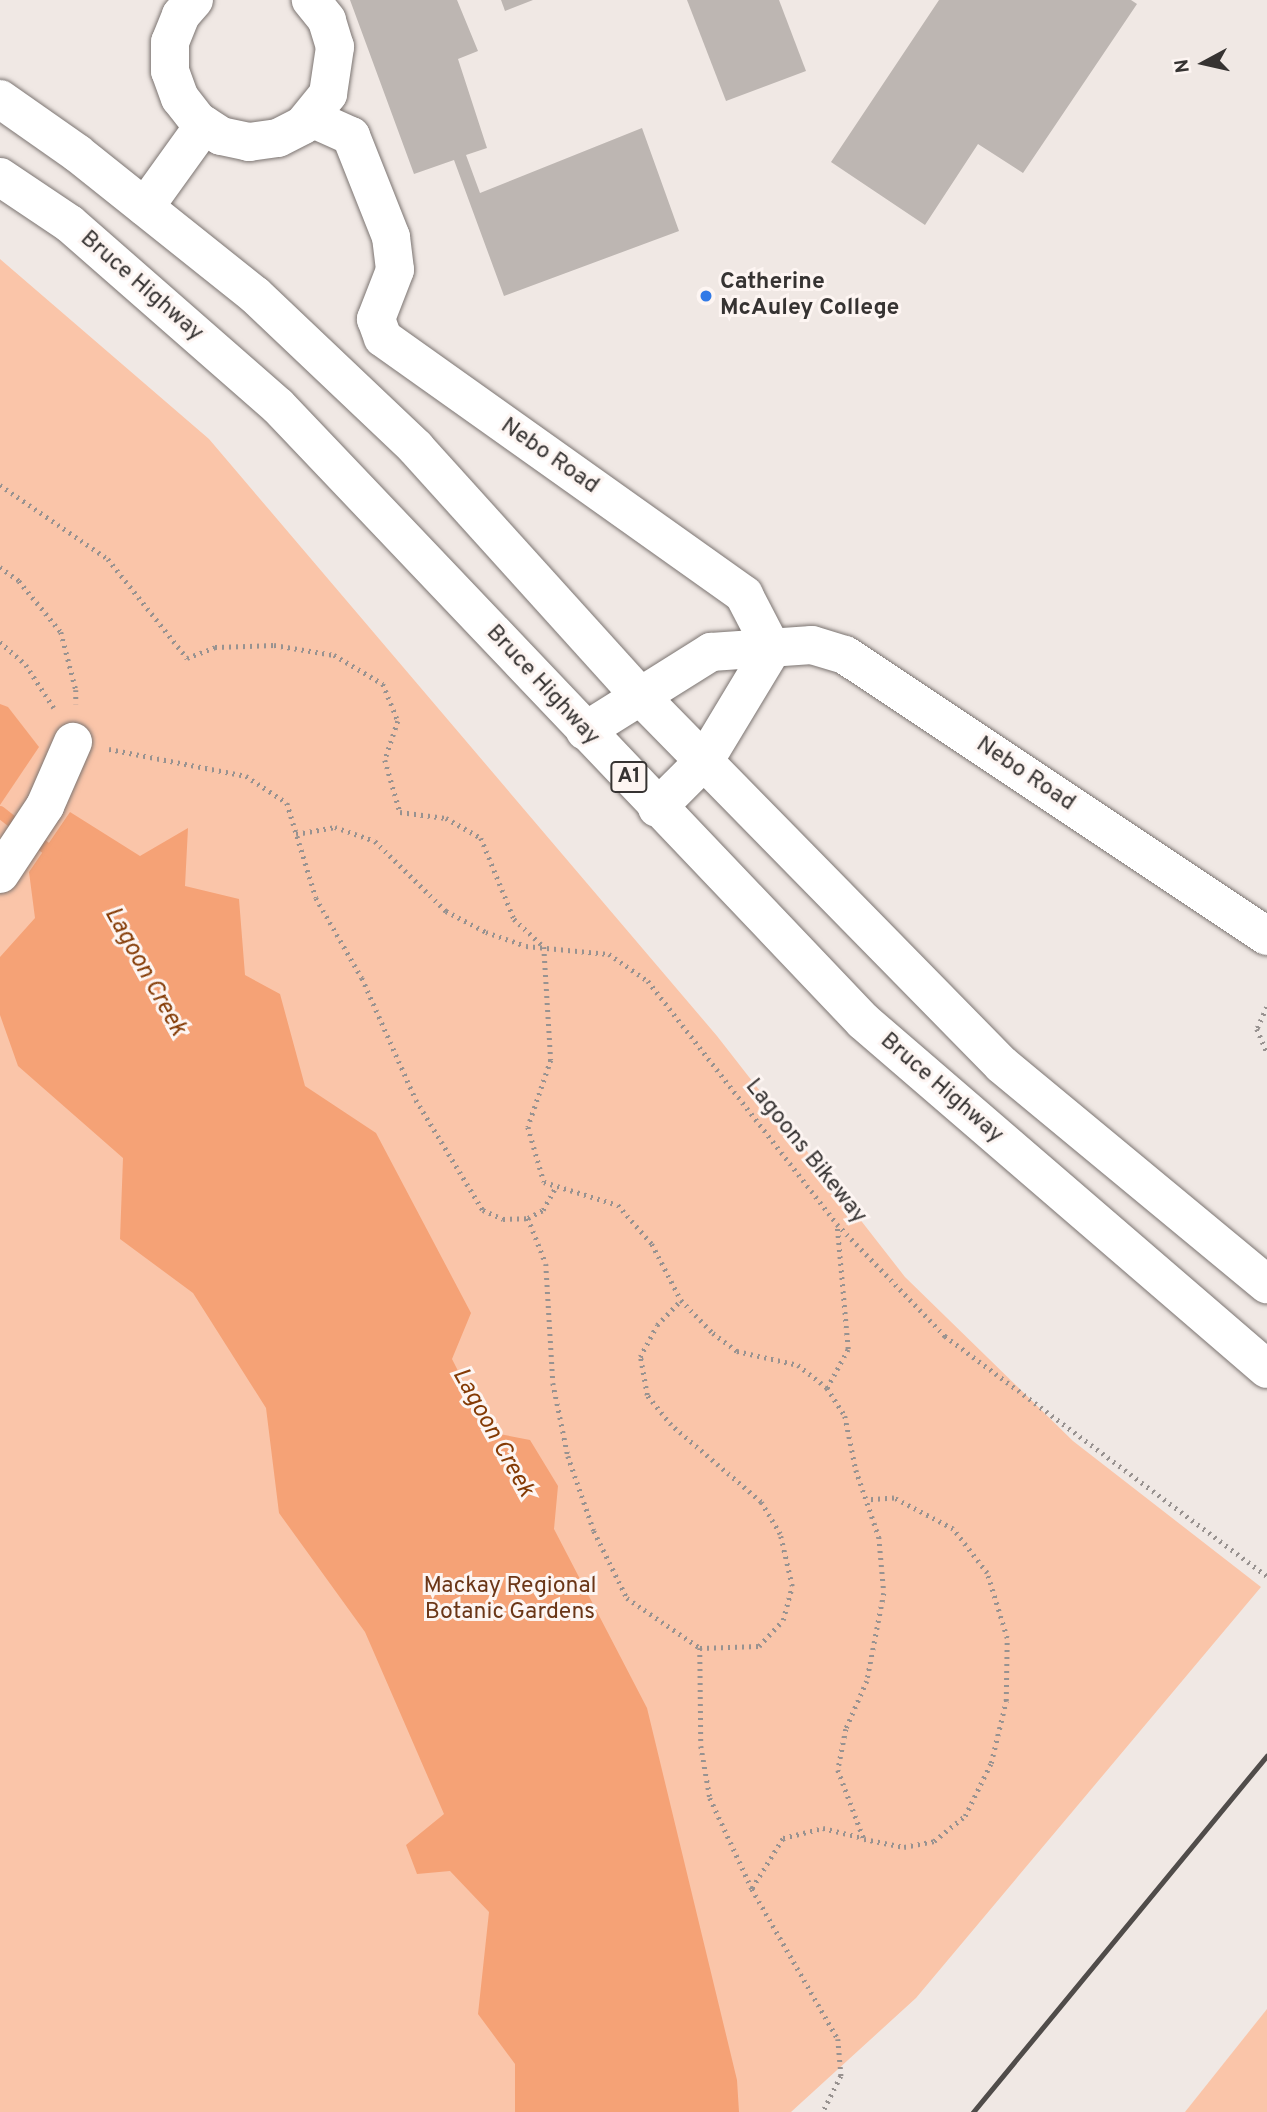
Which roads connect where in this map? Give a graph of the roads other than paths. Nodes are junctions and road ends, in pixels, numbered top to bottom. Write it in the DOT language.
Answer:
graph roads {
  1 [pos="194,0"];
  2 [pos="312,0"];
  3 [pos="0,99"];
  4 [pos="311,118"];
  5 [pos="204,125"];
  6 [pos="0,177"];
  7 [pos="145,207"];
  8 [pos="772,649"];
  9 [pos="639,695"];
  10 [pos="585,731"];
  11 [pos="74,742"];
  12 [pos="705,760"];
  13 [pos="657,808"];
  14 [pos="7,863"];
  15 [pos="1267,936"];
  16 [pos="1267,1284"];
  17 [pos="1267,1369"];
  1 -- 5 [label="main road"];
  2 -- 4 [label="main road"];
  3 -- 7 [label="main road"];
  4 -- 5 [label="main road"];
  4 -- 8 [label="main road, Nebo Road"];
  5 -- 7 [label="main road"];
  6 -- 10 [label="main road, Bruce Highway / A1"];
  7 -- 9 [label="main road"];
  8 -- 9 [label="main road, Nebo Road"];
  8 -- 12 [label="main road"];
  8 -- 15 [label="main road, Nebo Road"];
  9 -- 10 [label="main road, Nebo Road"];
  9 -- 12 [label="main road"];
  10 -- 13 [label="main road, Bruce Highway / A1"];
  11 -- 14 [label="main road"];
  12 -- 13 [label="main road"];
  12 -- 16 [label="main road"];
  13 -- 17 [label="main road, Bruce Highway / A1"];
}
